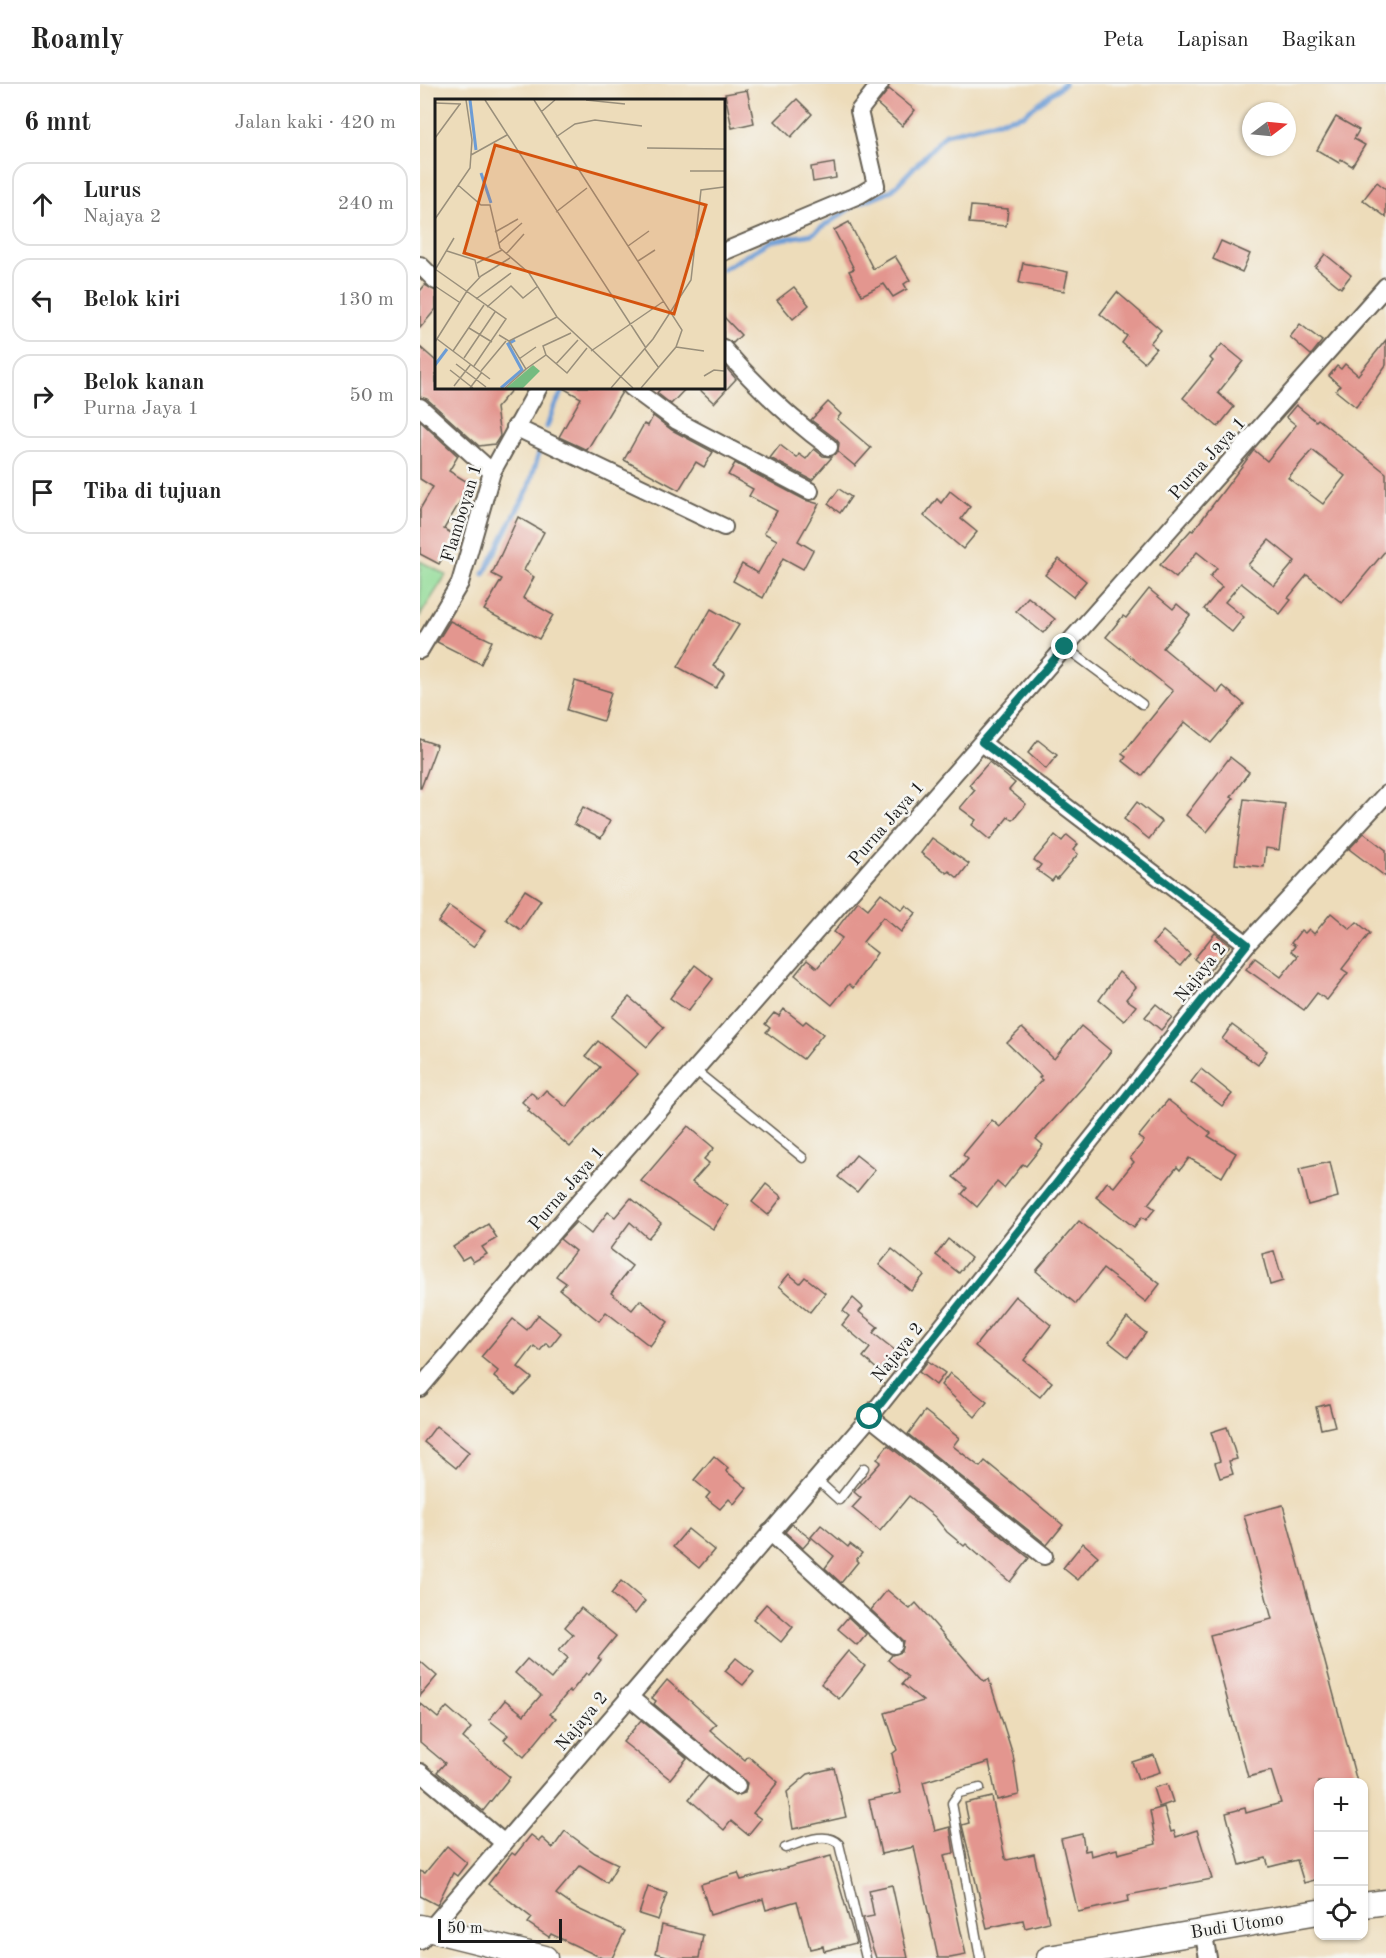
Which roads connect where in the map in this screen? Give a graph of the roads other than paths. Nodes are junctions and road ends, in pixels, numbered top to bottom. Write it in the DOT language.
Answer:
graph roads {
  1 [pos="880,84"];
  2 [pos="724,252"];
  3 [pos="420,265"];
  4 [pos="435,280"];
  5 [pos="1386,286"];
  6 [pos="724,349"];
  7 [pos="538,388"];
  8 [pos="632,388"];
  9 [pos="420,407"];
  10 [pos="515,427"];
  11 [pos="829,447"];
  12 [pos="492,472"];
  13 [pos="810,491"];
  14 [pos="724,527"];
  15 [pos="1065,647"];
  16 [pos="420,650"];
  17 [pos="1142,704"];
  18 [pos="982,742"];
  19 [pos="1386,794"];
  20 [pos="1247,944"];
  21 [pos="695,1070"];
  22 [pos="803,1158"];
  23 [pos="420,1388"];
  24 [pos="870,1417"];
  25 [pos="864,1468"];
  26 [pos="816,1479"];
  27 [pos="770,1532"];
  28 [pos="1044,1556"];
  29 [pos="894,1645"];
  30 [pos="628,1696"];
  31 [pos="420,1772"];
  32 [pos="737,1786"];
  33 [pos="980,1788"];
  34 [pos="504,1843"];
  35 [pos="785,1848"];
  36 [pos="1386,1902"];
  37 [pos="1368,1904"];
  38 [pos="1314,1913"];
  39 [pos="1203,1930"];
  40 [pos="423,1933"];
  41 [pos="1082,1955"];
  42 [pos="545,1958"];
  43 [pos="866,1958"];
  44 [pos="980,1958"];
  45 [pos="1049,1958"];
  46 [pos="1208,1958"];
  1 -- 2 [label="street"];
  3 -- 4 [label="street"];
  5 -- 15 [label="street, Purna Jaya 1"];
  6 -- 11 [label="street"];
  7 -- 10 [label="street, Flamboyan 1"];
  8 -- 13 [label="street"];
  9 -- 12 [label="street"];
  10 -- 12 [label="street, Flamboyan 1"];
  10 -- 14 [label="street"];
  12 -- 16 [label="street, Flamboyan 1"];
  15 -- 17 [label="lane"];
  15 -- 18 [label="street, Purna Jaya 1"];
  18 -- 20 [label="street"];
  18 -- 21 [label="street, Purna Jaya 1"];
  19 -- 20 [label="street, Najaya 2"];
  20 -- 24 [label="street, Najaya 2"];
  21 -- 22 [label="lane"];
  21 -- 23 [label="street, Purna Jaya 1"];
  24 -- 26 [label="street, Najaya 2"];
  24 -- 28 [label="street"];
  25 -- 26 [label="lane"];
  26 -- 27 [label="street, Najaya 2"];
  27 -- 29 [label="street"];
  27 -- 30 [label="street, Najaya 2"];
  30 -- 32 [label="street"];
  30 -- 34 [label="street, Najaya 2"];
  31 -- 34 [label="street"];
  33 -- 44 [label="lane"];
  34 -- 40 [label="street, Najaya 2"];
  35 -- 43 [label="lane"];
  36 -- 37 [label="street"];
  38 -- 39 [label="street, Budi Utomo"];
  39 -- 41 [label="street, Budi Utomo"];
  39 -- 46 [label="street"];
  40 -- 42 [label="street"];
  41 -- 45 [label="street, Budi Utomo"];
}
